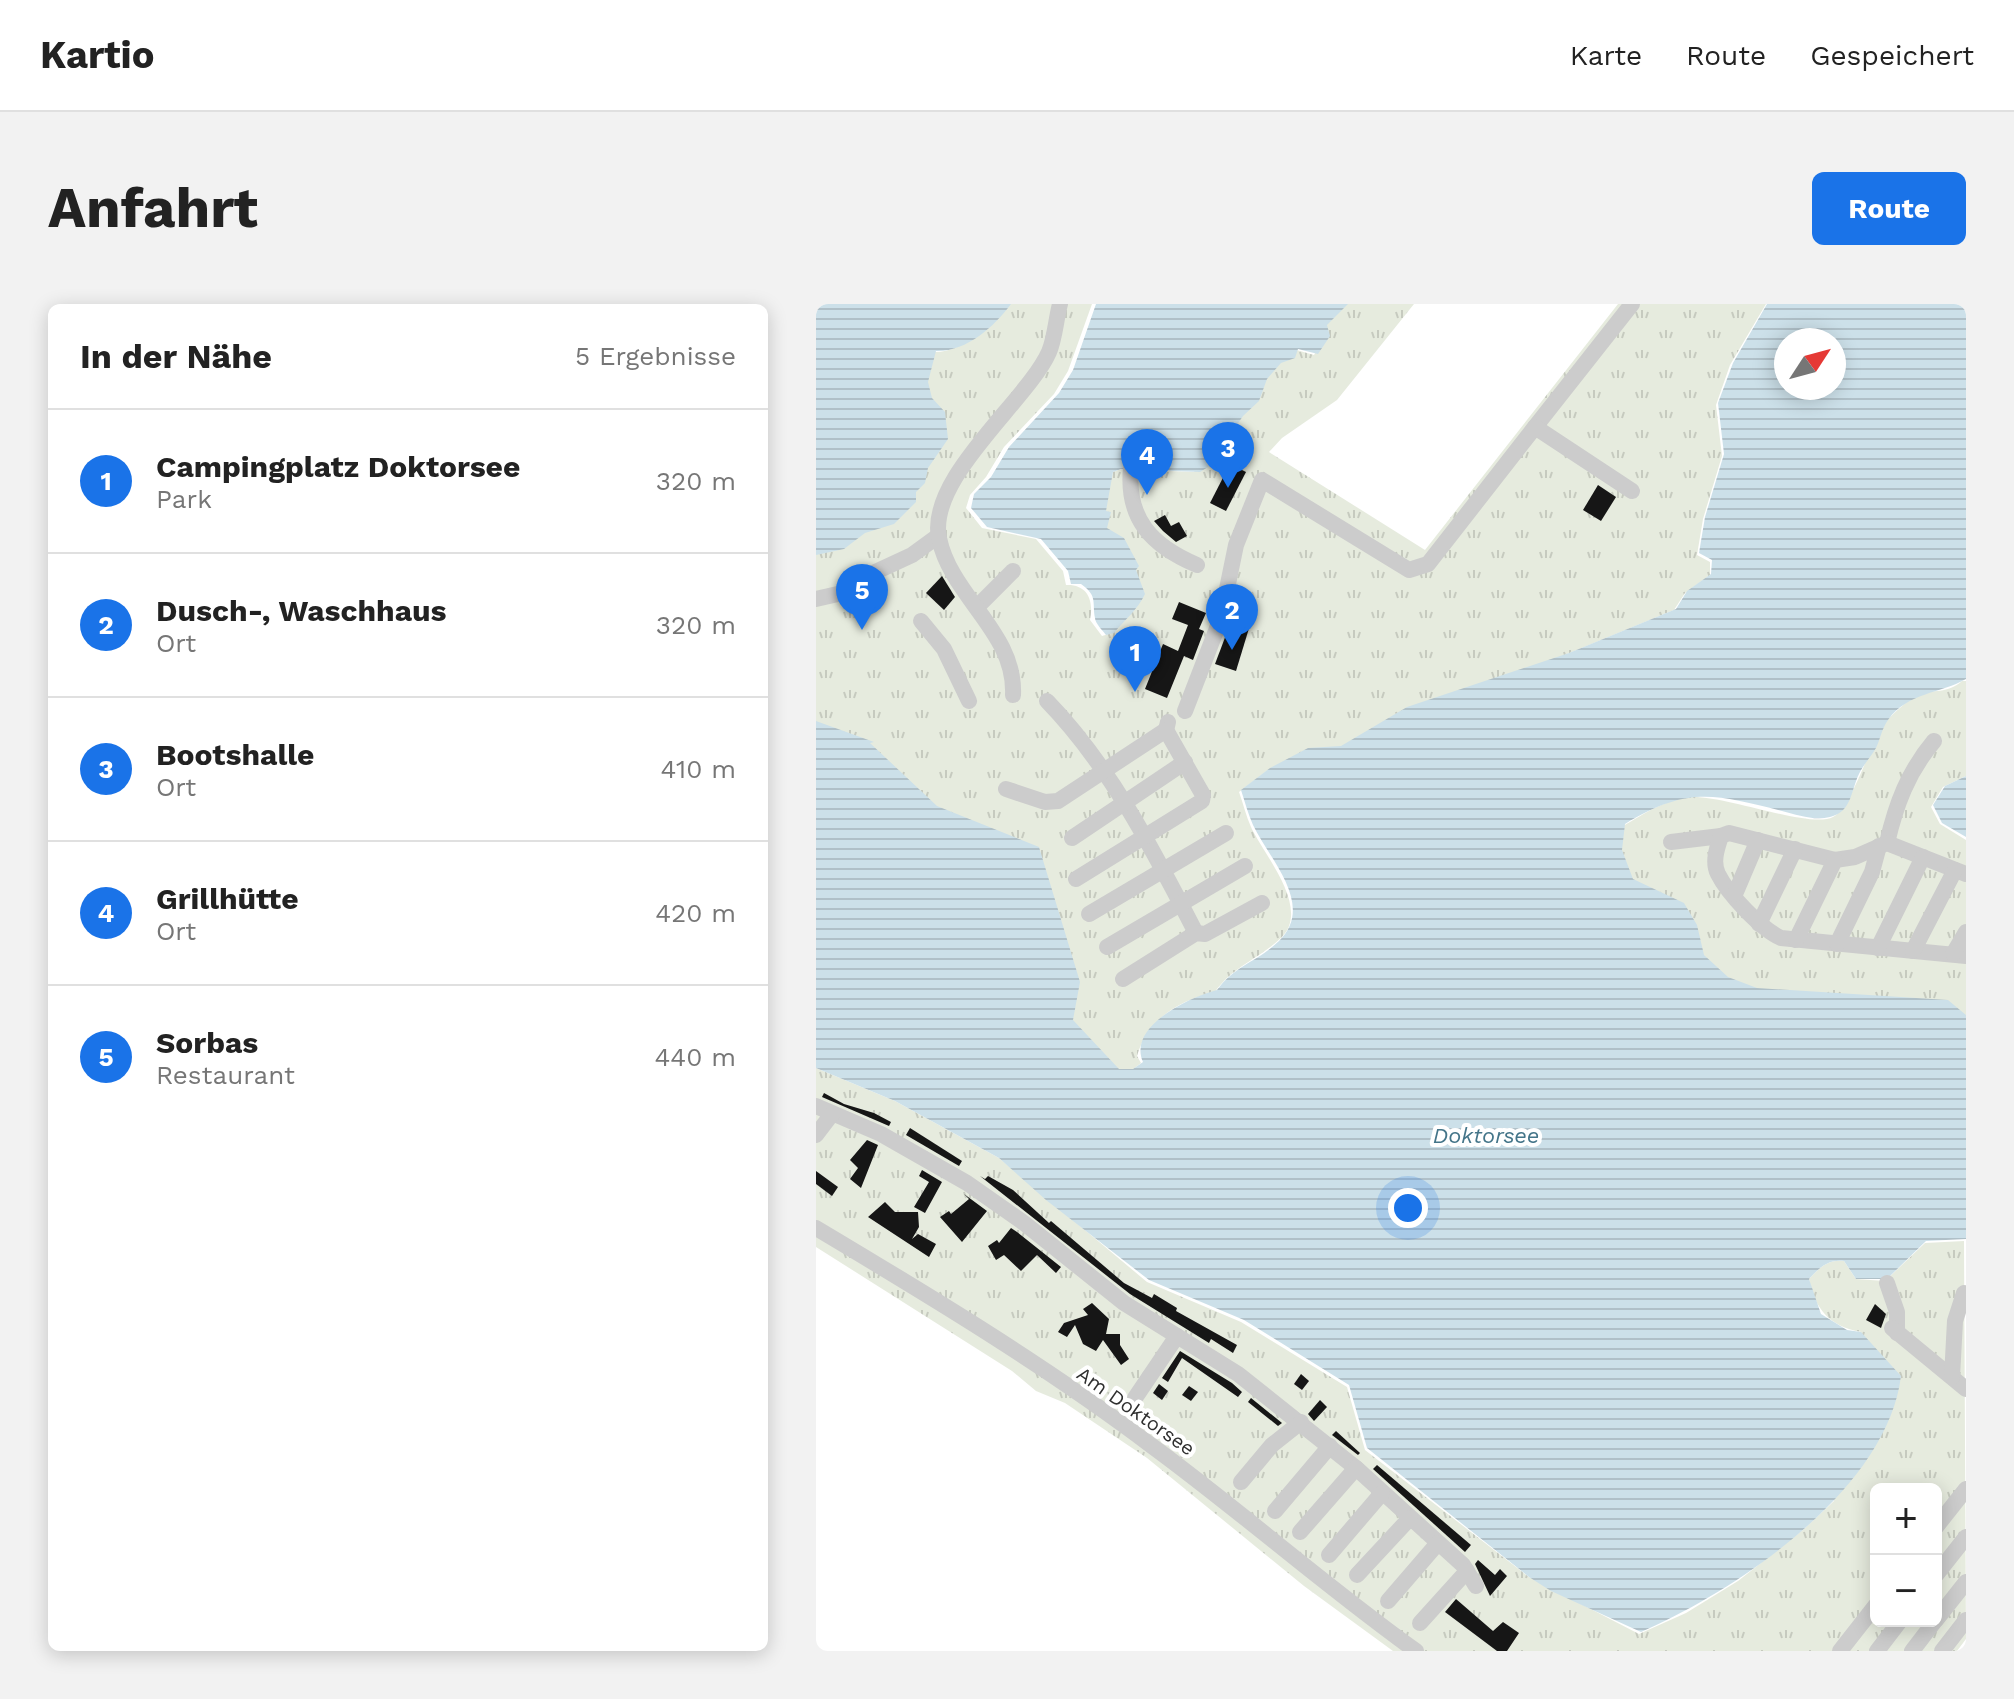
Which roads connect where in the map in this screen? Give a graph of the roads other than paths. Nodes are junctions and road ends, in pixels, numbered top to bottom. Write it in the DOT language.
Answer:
graph roads {
  1 [pos="1060,304"];
  2 [pos="1632,304"];
  3 [pos="1535,427"];
  4 [pos="1131,468"];
  5 [pos="1632,491"];
  6 [pos="938,536"];
  7 [pos="1197,565"];
  8 [pos="1013,571"];
  9 [pos="816,599"];
  10 [pos="977,607"];
  11 [pos="921,621"];
  12 [pos="1013,695"];
  13 [pos="969,701"];
  14 [pos="1047,701"];
  15 [pos="1185,711"];
  16 [pos="1934,741"];
  17 [pos="1185,762"];
  18 [pos="1105,771"];
  19 [pos="1006,789"];
  20 [pos="1124,804"];
  21 [pos="1226,833"];
  22 [pos="1142,835"];
  23 [pos="1721,836"];
  24 [pos="1072,838"];
  25 [pos="1758,840"];
  26 [pos="1671,842"];
  27 [pos="1883,844"];
  28 [pos="1795,849"];
  29 [pos="1923,857"];
  30 [pos="1835,860"];
  31 [pos="1245,866"];
  32 [pos="1162,869"];
  33 [pos="1960,872"];
  34 [pos="1076,879"];
  35 [pos="1735,894"];
  36 [pos="1181,903"];
  37 [pos="1262,903"];
  38 [pos="1089,914"];
  39 [pos="1759,924"];
  40 [pos="1966,932"];
  41 [pos="1196,933"];
  42 [pos="1796,940"];
  43 [pos="1837,944"];
  44 [pos="1107,947"];
  45 [pos="1878,948"];
  46 [pos="1913,951"];
  47 [pos="1960,955"];
  48 [pos="1123,979"];
  49 [pos="816,1106"];
  50 [pos="832,1114"];
  51 [pos="816,1135"];
  52 [pos="816,1228"];
  53 [pos="1887,1283"];
  54 [pos="1964,1293"];
  55 [pos="1177,1336"];
  56 [pos="1952,1377"];
  57 [pos="1966,1389"];
  58 [pos="1135,1398"];
  59 [pos="1301,1422"];
  60 [pos="1330,1446"];
  61 [pos="1356,1468"];
  62 [pos="1241,1482"];
  63 [pos="1966,1489"];
  64 [pos="1382,1493"];
  65 [pos="1275,1511"];
  66 [pos="1410,1518"];
  67 [pos="1942,1519"];
  68 [pos="1300,1532"];
  69 [pos="1966,1537"];
  70 [pos="1438,1543"];
  71 [pos="1329,1555"];
  72 [pos="1942,1567"];
  73 [pos="1467,1571"];
  74 [pos="1357,1575"];
  75 [pos="1966,1582"];
  76 [pos="1476,1586"];
  77 [pos="1388,1601"];
  78 [pos="1870,1613"];
  79 [pos="1942,1613"];
  80 [pos="1966,1620"];
  81 [pos="1420,1623"];
  82 [pos="1895,1627"];
  83 [pos="1931,1627"];
  84 [pos="1416,1651"];
  85 [pos="1840,1651"];
  86 [pos="1877,1651"];
  87 [pos="1912,1651"];
  88 [pos="1942,1651"];
  1 -- 6 [label="street"];
  2 -- 3 [label="street"];
  3 -- 5 [label="street"];
  3 -- 15 [label="street"];
  4 -- 7 [label="street"];
  6 -- 9 [label="street"];
  6 -- 10 [label="street"];
  8 -- 10 [label="street"];
  10 -- 12 [label="street"];
  11 -- 13 [label="street"];
  14 -- 18 [label="street"];
  16 -- 27 [label="street"];
  17 -- 18 [label="street"];
  17 -- 20 [label="street"];
  17 -- 22 [label="street"];
  18 -- 19 [label="street"];
  18 -- 20 [label="street"];
  20 -- 22 [label="street"];
  20 -- 24 [label="street"];
  21 -- 32 [label="street"];
  22 -- 32 [label="street"];
  22 -- 34 [label="street"];
  23 -- 25 [label="street"];
  23 -- 26 [label="street"];
  23 -- 35 [label="street"];
  25 -- 28 [label="street"];
  25 -- 35 [label="street"];
  27 -- 29 [label="street"];
  27 -- 30 [label="street"];
  27 -- 43 [label="street"];
  28 -- 30 [label="street"];
  28 -- 39 [label="street"];
  29 -- 33 [label="street"];
  29 -- 45 [label="street"];
  30 -- 42 [label="street"];
  31 -- 36 [label="street"];
  32 -- 36 [label="street"];
  32 -- 38 [label="street"];
  33 -- 46 [label="street"];
  35 -- 39 [label="street"];
  36 -- 41 [label="street"];
  36 -- 44 [label="street"];
  37 -- 41 [label="street"];
  39 -- 42 [label="street"];
  40 -- 47 [label="street"];
  41 -- 48 [label="street"];
  42 -- 43 [label="street"];
  43 -- 45 [label="street"];
  45 -- 46 [label="street"];
  46 -- 47 [label="street"];
  49 -- 50 [label="street"];
  50 -- 51 [label="street"];
  50 -- 55 [label="street"];
  52 -- 84 [label="street, Am Doktorsee"];
  53 -- 56 [label="street"];
  54 -- 56 [label="street"];
  55 -- 58 [label="street"];
  55 -- 59 [label="street"];
  56 -- 57 [label="street"];
  59 -- 60 [label="street"];
  59 -- 62 [label="street"];
  60 -- 61 [label="street"];
  60 -- 65 [label="street"];
  61 -- 64 [label="street"];
  61 -- 68 [label="street"];
  63 -- 67 [label="street"];
  64 -- 66 [label="street"];
  64 -- 71 [label="street"];
  66 -- 70 [label="street"];
  66 -- 74 [label="street"];
  69 -- 72 [label="street"];
  70 -- 73 [label="street"];
  70 -- 77 [label="street"];
  73 -- 76 [label="street"];
  73 -- 81 [label="street"];
  75 -- 79 [label="street"];
  78 -- 85 [label="street"];
  80 -- 88 [label="street"];
  82 -- 86 [label="street"];
  83 -- 87 [label="street"];
}
